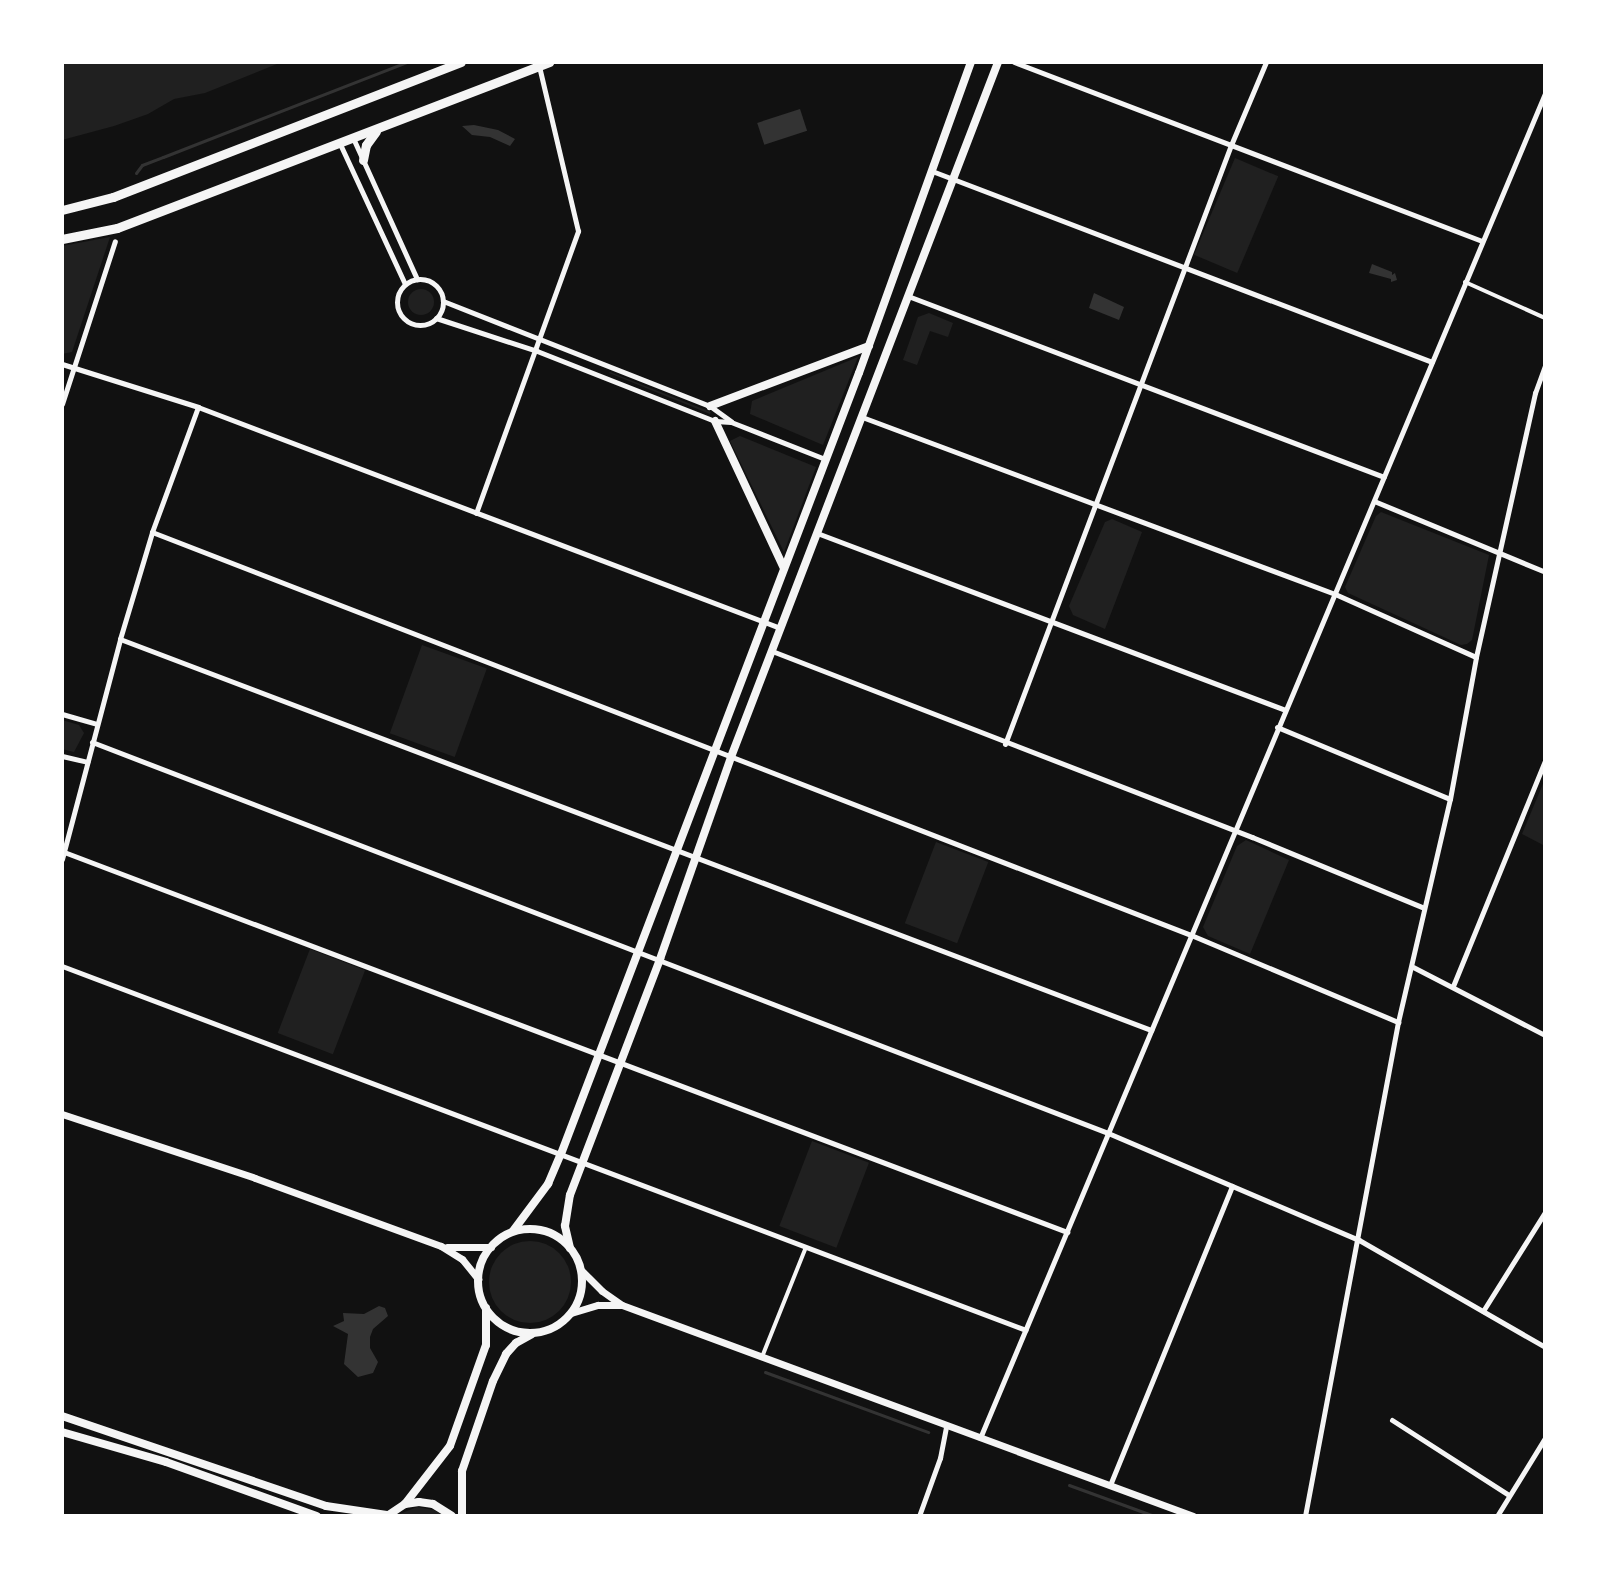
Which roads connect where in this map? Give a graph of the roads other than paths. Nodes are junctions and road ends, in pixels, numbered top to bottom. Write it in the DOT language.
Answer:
graph roads {
  1 [pos="461,62"];
  2 [pos="979,62"];
  3 [pos="998,62"];
  4 [pos="1014,62"];
  5 [pos="1266,62"];
  6 [pos="542,63"];
  7 [pos="970,66"];
  8 [pos="1545,93"];
  9 [pos="380,127"];
  10 [pos="353,137"];
  11 [pos="339,143"];
  12 [pos="1231,145"];
  13 [pos="363,160"];
  14 [pos="931,171"];
  15 [pos="954,177"];
  16 [pos="62,210"];
  17 [pos="62,239"];
  18 [pos="115,241"];
  19 [pos="1482,241"];
  20 [pos="902,257"];
  21 [pos="920,264"];
  22 [pos="1186,266"];
  23 [pos="417,279"];
  24 [pos="1465,282"];
  25 [pos="405,284"];
  26 [pos="908,296"];
  27 [pos="443,301"];
  28 [pos="436,318"];
  29 [pos="1545,318"];
  30 [pos="541,342"];
  31 [pos="869,346"];
  32 [pos="537,351"];
  33 [pos="1432,362"];
  34 [pos="62,364"];
  35 [pos="74,366"];
  36 [pos="1545,366"];
  37 [pos="859,373"];
  38 [pos="876,381"];
  39 [pos="1141,384"];
  40 [pos="62,404"];
  41 [pos="710,406"];
  42 [pos="198,407"];
  43 [pos="862,417"];
  44 [pos="715,421"];
  45 [pos="731,422"];
  46 [pos="825,459"];
  47 [pos="1384,477"];
  48 [pos="1374,501"];
  49 [pos="1098,504"];
  50 [pos="476,513"];
  51 [pos="152,532"];
  52 [pos="817,533"];
  53 [pos="1501,552"];
  54 [pos="784,568"];
  55 [pos="1545,572"];
  56 [pos="1335,594"];
  57 [pos="1050,618"];
  58 [pos="763,623"];
  59 [pos="780,628"];
  60 [pos="120,639"];
  61 [pos="772,651"];
  62 [pos="1476,657"];
  63 [pos="1284,709"];
  64 [pos="62,714"];
  65 [pos="96,724"];
  66 [pos="1277,727"];
  67 [pos="92,742"];
  68 [pos="1005,744"];
  69 [pos="715,749"];
  70 [pos="62,756"];
  71 [pos="731,757"];
  72 [pos="1545,760"];
  73 [pos="87,762"];
  74 [pos="1450,799"];
  75 [pos="1235,831"];
  76 [pos="676,850"];
  77 [pos="64,852"];
  78 [pos="696,857"];
  79 [pos="62,859"];
  80 [pos="1424,908"];
  81 [pos="1191,935"];
  82 [pos="639,950"];
  83 [pos="660,959"];
  84 [pos="62,966"];
  85 [pos="1413,967"];
  86 [pos="1453,986"];
  87 [pos="1398,1022"];
  88 [pos="1151,1030"];
  89 [pos="1545,1035"];
  90 [pos="600,1055"];
  91 [pos="620,1063"];
  92 [pos="62,1114"];
  93 [pos="1108,1133"];
  94 [pos="561,1154"];
  95 [pos="583,1162"];
  96 [pos="1232,1186"];
  97 [pos="1545,1212"];
  98 [pos="513,1231"];
  99 [pos="1067,1232"];
  100 [pos="1359,1240"];
  101 [pos="441,1246"];
  102 [pos="491,1247"];
  103 [pos="806,1247"];
  104 [pos="570,1248"];
  105 [pos="582,1271"];
  106 [pos="478,1279"];
  107 [pos="622,1305"];
  108 [pos="486,1307"];
  109 [pos="1483,1311"];
  110 [pos="571,1313"];
  111 [pos="1026,1330"];
  112 [pos="537,1332"];
  113 [pos="1545,1347"];
  114 [pos="761,1359"];
  115 [pos="62,1416"];
  116 [pos="1392,1420"];
  117 [pos="946,1427"];
  118 [pos="62,1432"];
  119 [pos="1545,1438"];
  120 [pos="980,1439"];
  121 [pos="1109,1486"];
  122 [pos="1509,1495"];
  123 [pos="405,1504"];
  124 [pos="317,1516"];
  125 [pos="387,1516"];
  126 [pos="452,1516"];
  127 [pos="462,1516"];
  128 [pos="919,1516"];
  129 [pos="1193,1516"];
  130 [pos="1305,1516"];
  131 [pos="1497,1516"];
  1 -- 16 [label="highway"];
  2 -- 7 [label="street"];
  3 -- 15 [label="main road"];
  4 -- 12 [label="street"];
  5 -- 12 [label="street"];
  6 -- 9 [label="highway"];
  6 -- 30 [label="street"];
  7 -- 14 [label="main road"];
  8 -- 19 [label="street"];
  9 -- 10 [label="highway"];
  9 -- 13 [label="highway"];
  10 -- 11 [label="highway"];
  10 -- 13 [label="street"];
  11 -- 17 [label="highway"];
  11 -- 25 [label="street"];
  12 -- 19 [label="street"];
  12 -- 22 [label="street"];
  13 -- 23 [label="street"];
  14 -- 15 [label="street"];
  14 -- 20 [label="main road"];
  15 -- 21 [label="main road"];
  15 -- 22 [label="street"];
  18 -- 35 [label="street"];
  19 -- 24 [label="street"];
  20 -- 21 [label="main road"];
  20 -- 31 [label="main road"];
  21 -- 26 [label="main road"];
  22 -- 33 [label="street"];
  22 -- 39 [label="street"];
  23 -- 25 [label="street"];
  23 -- 27 [label="street"];
  24 -- 29 [label="street"];
  24 -- 33 [label="street"];
  25 -- 28 [label="street"];
  26 -- 38 [label="main road"];
  26 -- 39 [label="street"];
  27 -- 28 [label="street"];
  27 -- 30 [label="street"];
  28 -- 32 [label="street"];
  30 -- 32 [label="street"];
  30 -- 41 [label="street"];
  31 -- 37 [label="main road"];
  31 -- 41 [label="main road"];
  32 -- 44 [label="street"];
  32 -- 50 [label="street"];
  33 -- 47 [label="street"];
  34 -- 35 [label="street"];
  35 -- 40 [label="street"];
  35 -- 42 [label="street"];
  36 -- 53 [label="street"];
  37 -- 38 [label="main road"];
  37 -- 46 [label="main road"];
  38 -- 43 [label="main road"];
  39 -- 47 [label="street"];
  39 -- 49 [label="street"];
  41 -- 45 [label="street"];
  42 -- 50 [label="street"];
  42 -- 51 [label="street"];
  43 -- 49 [label="street"];
  43 -- 52 [label="main road"];
  44 -- 45 [label="street"];
  44 -- 54 [label="main road"];
  45 -- 46 [label="street"];
  46 -- 54 [label="main road"];
  47 -- 48 [label="street"];
  48 -- 53 [label="street"];
  48 -- 56 [label="street"];
  49 -- 56 [label="street"];
  49 -- 57 [label="street"];
  50 -- 58 [label="street"];
  51 -- 60 [label="street"];
  51 -- 69 [label="street"];
  52 -- 57 [label="street"];
  52 -- 59 [label="main road"];
  53 -- 55 [label="street"];
  53 -- 62 [label="street"];
  54 -- 58 [label="main road"];
  56 -- 62 [label="street"];
  56 -- 63 [label="street"];
  57 -- 63 [label="street"];
  57 -- 68 [label="street"];
  58 -- 59 [label="street"];
  58 -- 69 [label="main road"];
  59 -- 61 [label="main road"];
  60 -- 65 [label="street"];
  60 -- 76 [label="street"];
  61 -- 68 [label="street"];
  61 -- 71 [label="main road"];
  62 -- 74 [label="street"];
  63 -- 66 [label="street"];
  64 -- 65 [label="street"];
  65 -- 67 [label="street"];
  66 -- 74 [label="street"];
  66 -- 75 [label="street"];
  67 -- 73 [label="street"];
  67 -- 82 [label="street"];
  68 -- 75 [label="street"];
  69 -- 71 [label="street"];
  69 -- 76 [label="main road"];
  70 -- 73 [label="street"];
  71 -- 78 [label="main road"];
  71 -- 81 [label="street"];
  72 -- 86 [label="street"];
  73 -- 77 [label="street"];
  74 -- 80 [label="street"];
  75 -- 80 [label="street"];
  75 -- 81 [label="street"];
  76 -- 78 [label="street"];
  76 -- 82 [label="main road"];
  77 -- 79 [label="street"];
  77 -- 90 [label="street"];
  78 -- 83 [label="main road"];
  78 -- 88 [label="street"];
  80 -- 85 [label="street"];
  81 -- 87 [label="street"];
  81 -- 88 [label="street"];
  82 -- 83 [label="street"];
  82 -- 90 [label="main road"];
  83 -- 91 [label="main road"];
  83 -- 93 [label="street"];
  84 -- 94 [label="street"];
  85 -- 86 [label="street"];
  85 -- 87 [label="street"];
  86 -- 89 [label="street"];
  87 -- 100 [label="street"];
  88 -- 93 [label="street"];
  90 -- 91 [label="street"];
  90 -- 94 [label="main road"];
  91 -- 95 [label="main road"];
  91 -- 99 [label="street"];
  92 -- 101 [label="street"];
  93 -- 96 [label="street"];
  93 -- 99 [label="street"];
  94 -- 95 [label="street"];
  94 -- 98 [label="main road"];
  95 -- 103 [label="street"];
  95 -- 104 [label="main road"];
  96 -- 100 [label="street"];
  96 -- 121 [label="street"];
  97 -- 109 [label="street"];
  98 -- 102 [label="main road"];
  98 -- 104 [label="main road"];
  99 -- 111 [label="street"];
  100 -- 109 [label="street"];
  100 -- 130 [label="street"];
  101 -- 102 [label="street"];
  101 -- 106 [label="street"];
  102 -- 106 [label="main road"];
  103 -- 111 [label="street"];
  103 -- 114 [label="street"];
  104 -- 105 [label="main road"];
  105 -- 107 [label="street"];
  105 -- 110 [label="main road"];
  106 -- 108 [label="main road"];
  107 -- 110 [label="street"];
  107 -- 114 [label="street"];
  108 -- 112 [label="main road"];
  108 -- 123 [label="main road"];
  109 -- 113 [label="street"];
  110 -- 112 [label="main road"];
  111 -- 120 [label="street"];
  112 -- 127 [label="main road"];
  114 -- 117 [label="street"];
  115 -- 125 [label="main road"];
  116 -- 122 [label="street"];
  117 -- 120 [label="street"];
  117 -- 128 [label="street"];
  118 -- 124 [label="main road"];
  119 -- 122 [label="street"];
  120 -- 121 [label="street"];
  121 -- 129 [label="street"];
  122 -- 131 [label="street"];
  123 -- 125 [label="main road"];
  123 -- 126 [label="main road"];
}
